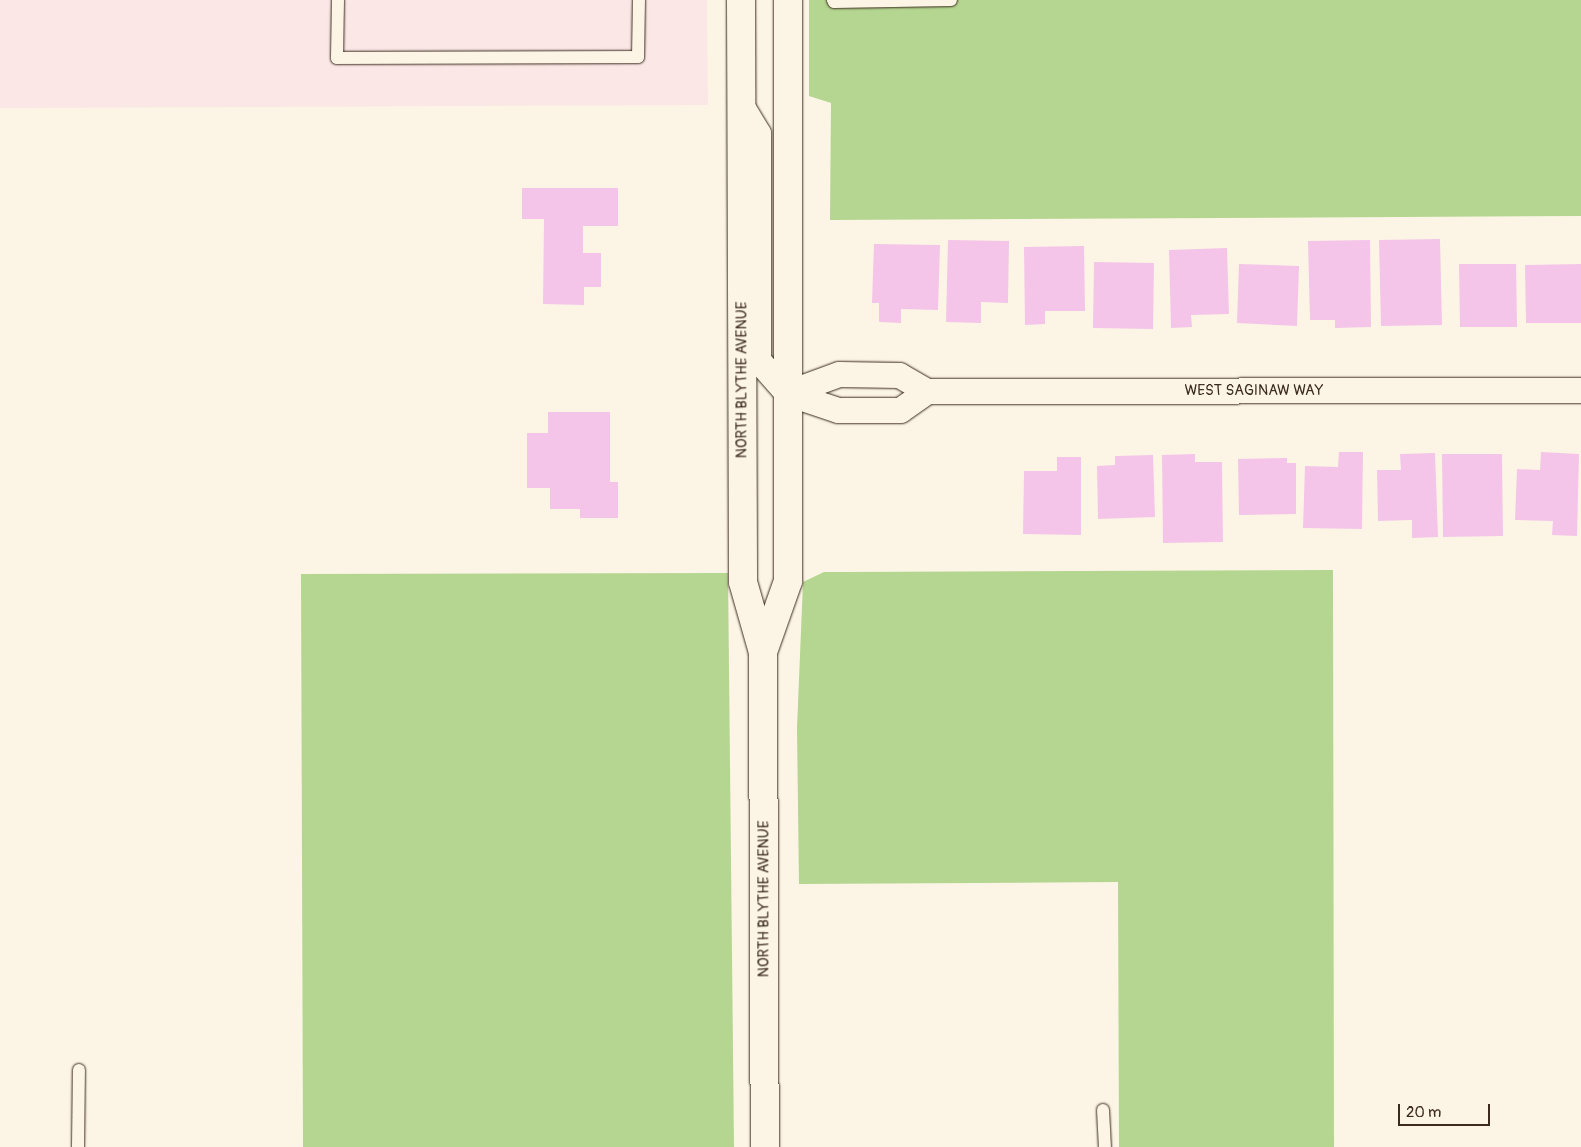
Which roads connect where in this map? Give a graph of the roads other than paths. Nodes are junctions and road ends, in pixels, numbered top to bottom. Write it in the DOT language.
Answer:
graph roads {
  1 [pos="338,0"];
  2 [pos="639,0"];
  3 [pos="741,0"];
  4 [pos="788,0"];
  5 [pos="833,0"];
  6 [pos="951,0"];
  7 [pos="898,1"];
  8 [pos="741,105"];
  9 [pos="1581,390"];
  10 [pos="927,391"];
  11 [pos="787,393"];
  12 [pos="763,652"];
  13 [pos="78,1070"];
  14 [pos="1103,1110"];
  15 [pos="78,1147"];
  16 [pos="765,1147"];
  17 [pos="1105,1147"];
  1 -- 2 [label="lane"];
  3 -- 8 [label="street, NORTH BLYTHE AVENUE"];
  4 -- 11 [label="street, NORTH BLYTHE AVENUE"];
  5 -- 7 [label="lane"];
  6 -- 7 [label="lane"];
  8 -- 11 [label="street, NORTH BLYTHE AVENUE"];
  8 -- 12 [label="street, NORTH BLYTHE AVENUE"];
  9 -- 10 [label="street, WEST SAGINAW WAY"];
  10 -- 11 [label="street, WEST SAGINAW WAY"];
  10 -- 11 [label="street"];
  11 -- 12 [label="street, NORTH BLYTHE AVENUE"];
  12 -- 16 [label="street, NORTH BLYTHE AVENUE"];
  13 -- 15 [label="lane"];
  14 -- 17 [label="lane"];
}
